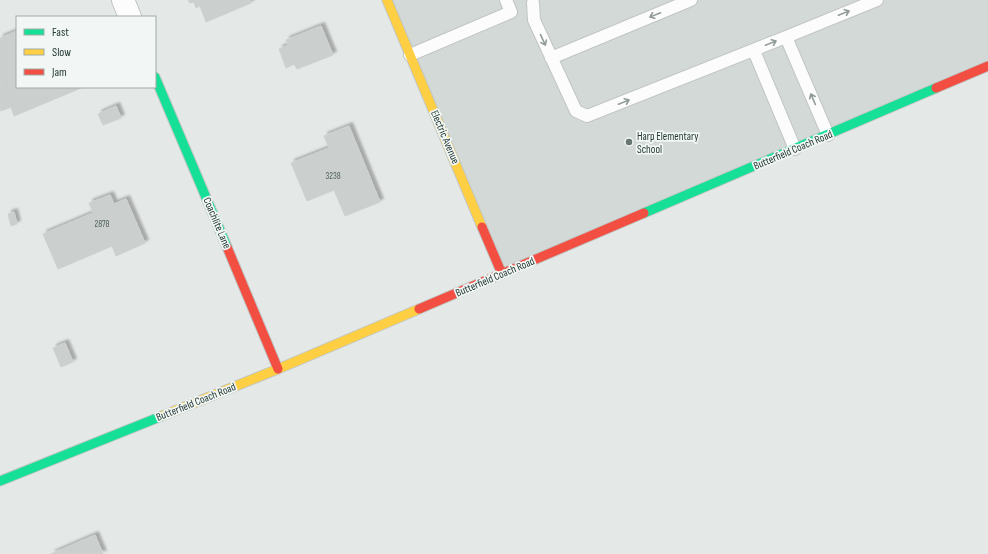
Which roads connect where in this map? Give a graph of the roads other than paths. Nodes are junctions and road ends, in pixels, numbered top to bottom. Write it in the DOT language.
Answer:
graph roads {
  1 [pos="122,0"];
  2 [pos="387,0"];
  3 [pos="506,0"];
  4 [pos="692,0"];
  5 [pos="877,0"];
  6 [pos="534,1"];
  7 [pos="130,16"];
  8 [pos="786,37"];
  9 [pos="754,50"];
  10 [pos="410,55"];
  11 [pos="551,58"];
  12 [pos="988,66"];
  13 [pos="156,79"];
  14 [pos="828,135"];
  15 [pos="795,149"];
  16 [pos="502,274"];
  17 [pos="278,369"];
  18 [pos="0,481"];
  1 -- 7 [label="street"];
  2 -- 10 [label="main road, Electric Avenue"];
  3 -- 10 [label="lane"];
  4 -- 11 [label="lane, one-way"];
  8 -- 5 [label="lane, one-way"];
  6 -- 11 [label="lane, one-way"];
  9 -- 8 [label="lane, one-way"];
  14 -- 8 [label="lane, one-way"];
  11 -- 9 [label="lane, one-way"];
  9 -- 15 [label="lane"];
  10 -- 16 [label="main road, Electric Avenue"];
  12 -- 14 [label="main road, Butterfield Coach Road"];
  13 -- 17 [label="main road, Coachlite Lane"];
  14 -- 15 [label="main road, Butterfield Coach Road"];
  15 -- 16 [label="main road, Butterfield Coach Road"];
  16 -- 17 [label="main road, Butterfield Coach Road"];
  17 -- 18 [label="main road, Butterfield Coach Road"];
}
